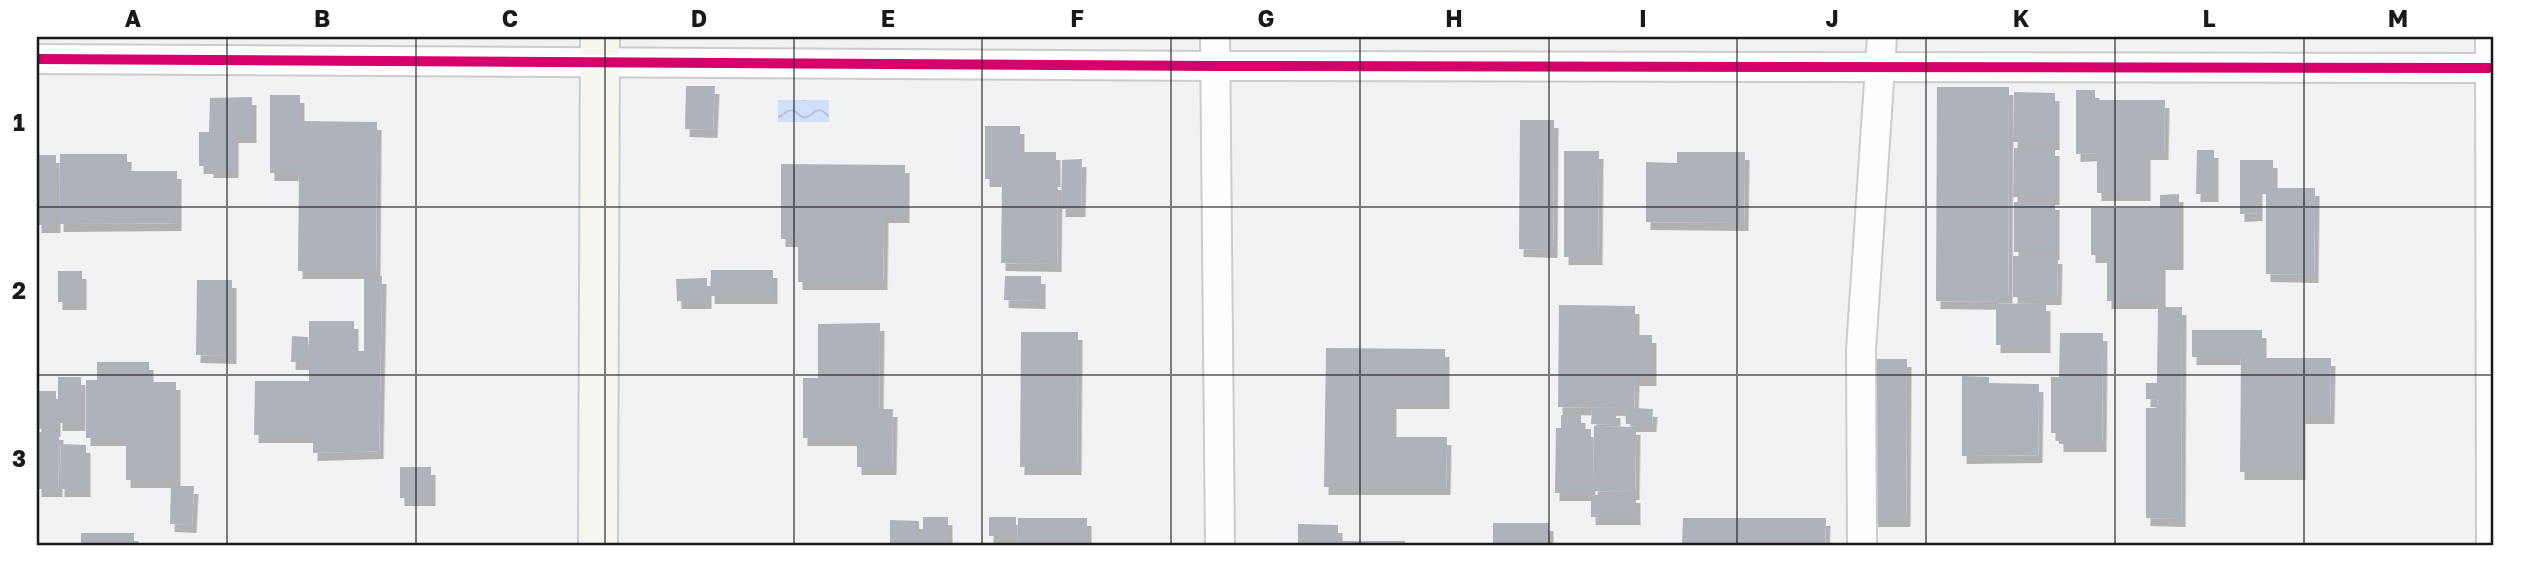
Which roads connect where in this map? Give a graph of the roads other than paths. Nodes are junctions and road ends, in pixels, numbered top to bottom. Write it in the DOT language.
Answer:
graph roads {
  1 [pos="1214,37"];
  2 [pos="1882,37"];
  3 [pos="2490,37"];
  4 [pos="600,49"];
  5 [pos="37,59"];
  6 [pos="1214,66"];
  7 [pos="1881,66"];
  8 [pos="2489,68"];
  9 [pos="598,545"];
  10 [pos="1220,545"];
  11 [pos="1862,545"];
  12 [pos="2491,545"];
  1 -- 6 [label="street"];
  2 -- 7 [label="street"];
  3 -- 8 [label="street"];
  4 -- 5 [label="street"];
  4 -- 6 [label="street"];
  4 -- 9 [label="street"];
  6 -- 7 [label="street"];
  6 -- 10 [label="street"];
  7 -- 8 [label="street"];
  7 -- 11 [label="street"];
  8 -- 12 [label="street"];
}
